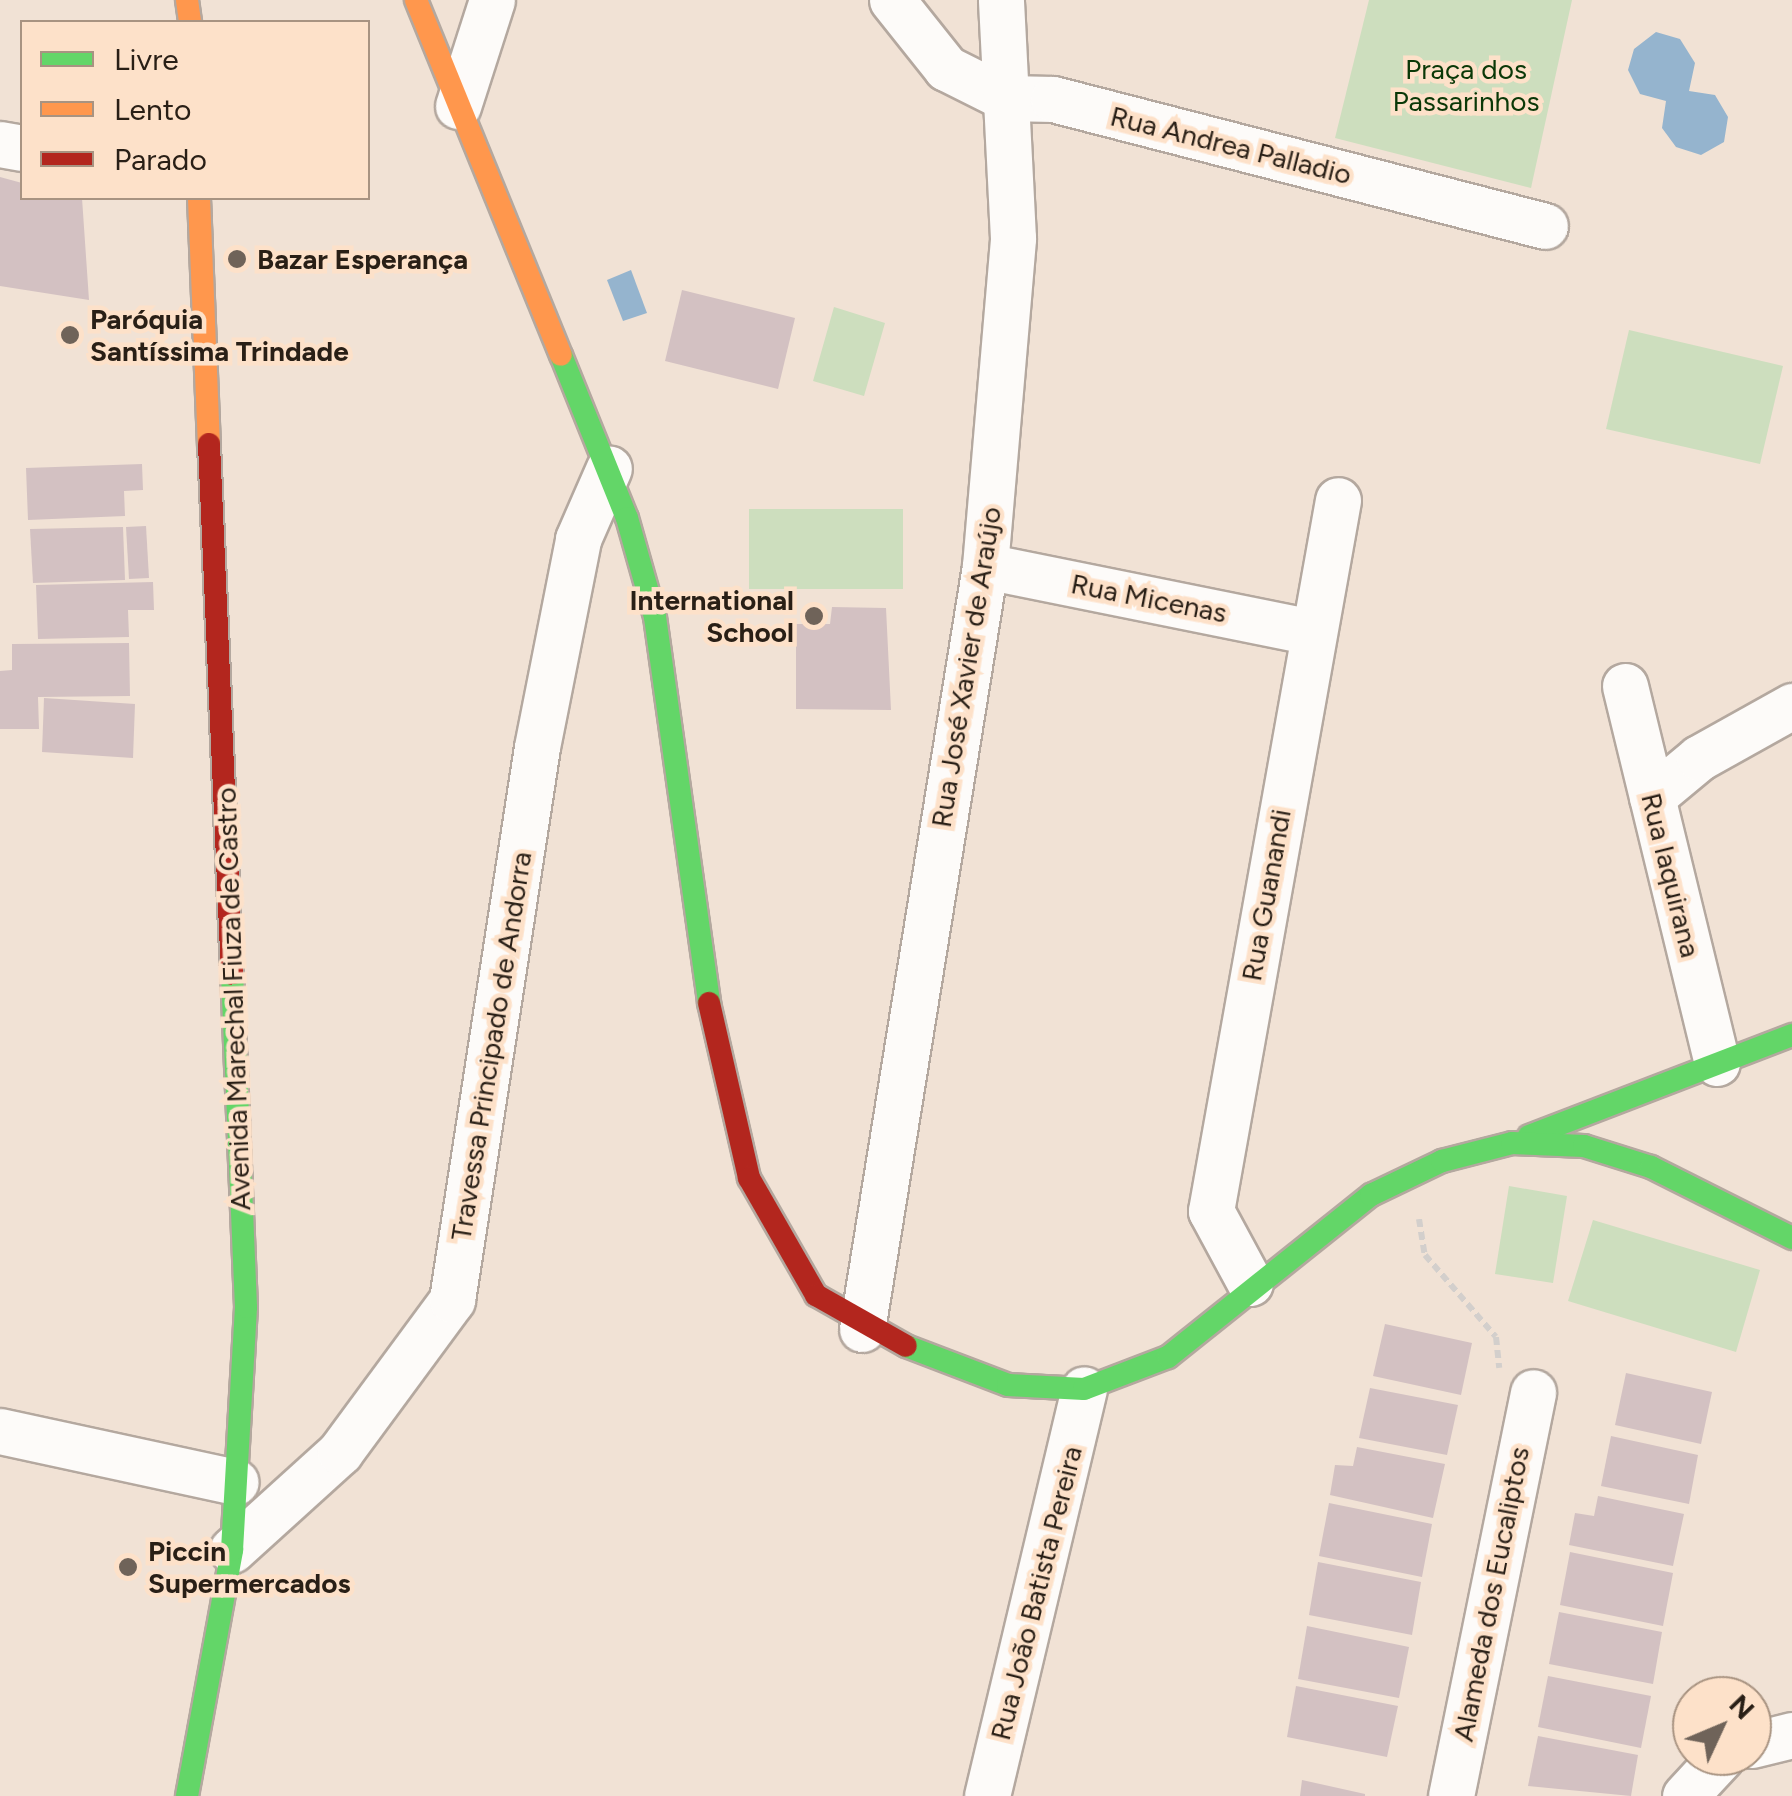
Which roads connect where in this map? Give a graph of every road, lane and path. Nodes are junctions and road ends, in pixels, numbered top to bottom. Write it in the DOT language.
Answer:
graph roads {
  1 [pos="416,0"];
  2 [pos="492,0"];
  3 [pos="892,0"];
  4 [pos="1001,0"];
  5 [pos="1006,98"];
  6 [pos="458,106"];
  7 [pos="198,200"];
  8 [pos="1545,226"];
  9 [pos="609,468"];
  10 [pos="1338,500"];
  11 [pos="985,566"];
  12 [pos="1312,632"];
  13 [pos="1624,686"];
  14 [pos="1792,706"];
  15 [pos="1652,797"];
  16 [pos="1792,1035"];
  17 [pos="1717,1063"];
  18 [pos="1512,1142"];
  19 [pos="1417,1208"];
  20 [pos="1792,1238"];
  21 [pos="1250,1283"];
  22 [pos="862,1329"];
  23 [pos="1084,1389"];
  24 [pos="1513,1391"];
  25 [pos="0,1430"];
  26 [pos="236,1482"];
  27 [pos="232,1550"];
  28 [pos="1704,1776"];
  29 [pos="187,1796"];
  30 [pos="987,1796"];
  31 [pos="1451,1796"];
  32 [pos="1685,1796"];
  1 -- 6 [label="main road"];
  2 -- 6 [label="street"];
  3 -- 5 [label="street, Rua Andrea Palladio"];
  4 -- 5 [label="street, Rua José Xavier de Araújo"];
  5 -- 8 [label="street, Rua Andrea Palladio"];
  5 -- 11 [label="street, Rua José Xavier de Araújo"];
  6 -- 9 [label="main road"];
  7 -- 26 [label="main road, Avenida Marechal Fiuza de Castro"];
  9 -- 22 [label="main road"];
  9 -- 27 [label="street, Travessa Principado de Andorra"];
  10 -- 12 [label="street, Rua Guanandi"];
  11 -- 12 [label="street, Rua Micenas"];
  11 -- 22 [label="street, Rua José Xavier de Araújo"];
  12 -- 21 [label="street, Rua Guanandi"];
  13 -- 15 [label="street, Rua Iaquirana"];
  14 -- 15 [label="street"];
  15 -- 17 [label="street, Rua Iaquirana"];
  16 -- 17 [label="main road"];
  17 -- 18 [label="main road"];
  18 -- 20 [label="main road"];
  18 -- 21 [label="main road"];
  19 -- 24 [label="path"];
  21 -- 23 [label="main road"];
  22 -- 23 [label="main road"];
  23 -- 30 [label="street, Rua João Batista Pereira"];
  24 -- 31 [label="street, Alameda dos Eucaliptos"];
  25 -- 26 [label="street"];
  26 -- 27 [label="main road, Avenida Marechal Fiuza de Castro"];
  27 -- 29 [label="main road, Avenida Marechal Fiuza de Castro"];
  28 -- 32 [label="street"];
}
